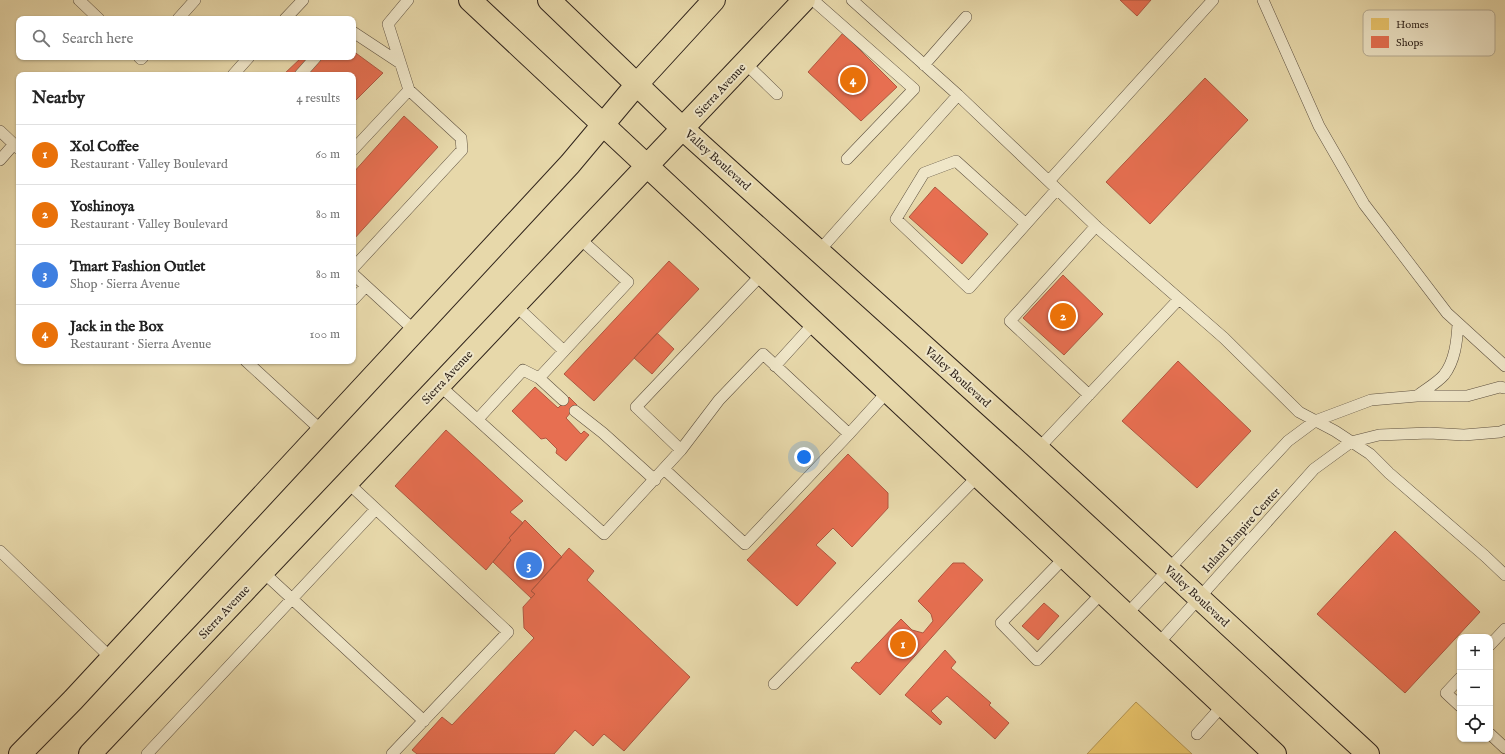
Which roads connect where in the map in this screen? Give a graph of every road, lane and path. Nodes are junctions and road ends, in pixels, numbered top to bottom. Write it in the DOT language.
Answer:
graph roads {
  1 [pos="79,0"];
  2 [pos="195,0"];
  3 [pos="303,0"];
  4 [pos="408,0"];
  5 [pos="470,0"];
  6 [pos="549,0"];
  7 [pos="714,0"];
  8 [pos="804,0"];
  9 [pos="813,0"];
  10 [pos="852,0"];
  11 [pos="1213,0"];
  12 [pos="1263,0"];
  13 [pos="96,16"];
  14 [pos="181,16"];
  15 [pos="288,16"];
  16 [pos="966,17"];
  17 [pos="356,34"];
  18 [pos="246,60"];
  19 [pos="313,60"];
  20 [pos="400,63"];
  21 [pos="745,63"];
  22 [pos="924,65"];
  23 [pos="236,72"];
  24 [pos="303,72"];
  25 [pos="637,84"];
  26 [pos="409,90"];
  27 [pos="777,94"];
  28 [pos="958,96"];
  29 [pos="604,125"];
  30 [pos="683,129"];
  31 [pos="0,131"];
  32 [pos="16,147"];
  33 [pos="356,147"];
  34 [pos="847,159"];
  35 [pos="0,160"];
  36 [pos="646,166"];
  37 [pos="1053,185"];
  38 [pos="1026,224"];
  39 [pos="1096,226"];
  40 [pos="578,237"];
  41 [pos="818,251"];
  42 [pos="356,265"];
  43 [pos="763,274"];
  44 [pos="356,277"];
  45 [pos="366,286"];
  46 [pos="356,297"];
  47 [pos="1179,299"];
  48 [pos="515,305"];
  49 [pos="815,322"];
  50 [pos="1458,324"];
  51 [pos="415,331"];
  52 [pos="564,351"];
  53 [pos="249,364"];
  54 [pos="776,366"];
  55 [pos="1505,366"];
  56 [pos="539,378"];
  57 [pos="439,385"];
  58 [pos="1505,388"];
  59 [pos="888,391"];
  60 [pos="1089,395"];
  61 [pos="1416,396"];
  62 [pos="563,400"];
  63 [pos="574,411"];
  64 [pos="478,419"];
  65 [pos="1315,421"];
  66 [pos="1505,430"];
  67 [pos="322,431"];
  68 [pos="849,434"];
  69 [pos="1351,442"];
  70 [pos="1038,449"];
  71 [pos="682,450"];
  72 [pos="664,469"];
  73 [pos="978,476"];
  74 [pos="655,480"];
  75 [pos="347,482"];
  76 [pos="376,509"];
  77 [pos="0,551"];
  78 [pos="1065,557"];
  79 [pos="1168,570"];
  80 [pos="263,572"];
  81 [pos="1505,575"];
  82 [pos="1103,592"];
  83 [pos="293,598"];
  84 [pos="1199,598"];
  85 [pos="1127,614"];
  86 [pos="1505,629"];
  87 [pos="1493,642"];
  88 [pos="1158,644"];
  89 [pos="112,658"];
  90 [pos="1457,681"];
  91 [pos="774,684"];
  92 [pos="1457,703"];
  93 [pos="1223,705"];
  94 [pos="424,721"];
  95 [pos="1197,734"];
  96 [pos="1493,737"];
  97 [pos="1505,748"];
  98 [pos="20,754"];
  99 [pos="90,754"];
  100 [pos="147,754"];
  101 [pos="392,754"];
  102 [pos="1275,754"];
  103 [pos="1368,754"];
  1 -- 13 [label="lane"];
  2 -- 14 [label="lane"];
  3 -- 15 [label="lane"];
  4 -- 20 [label="lane"];
  5 -- 29 [label="main road"];
  6 -- 25 [label="main road, Valley Boulevard"];
  7 -- 25 [label="main road"];
  8 -- 21 [label="main road, Sierra Avenue"];
  9 -- 34 [label="lane"];
  10 -- 22 [label="lane"];
  11 -- 37 [label="lane"];
  12 -- 50 [label="lane"];
  16 -- 22 [label="lane"];
  17 -- 20 [label="lane"];
  18 -- 23 [label="lane"];
  19 -- 24 [label="lane"];
  20 -- 26 [label="lane"];
  21 -- 27 [label="lane"];
  21 -- 30 [label="main road, Sierra Avenue"];
  22 -- 28 [label="lane"];
  25 -- 29 [label="main road"];
  25 -- 30 [label="main road, Valley Boulevard"];
  26 -- 33 [label="lane"];
  26 -- 42 [label="lane"];
  28 -- 37 [label="lane"];
  28 -- 41 [label="lane"];
  29 -- 36 [label="main road"];
  29 -- 51 [label="main road"];
  30 -- 36 [label="main road, Sierra Avenue"];
  30 -- 41 [label="main road, Valley Boulevard"];
  31 -- 32 [label="lane"];
  32 -- 35 [label="lane"];
  36 -- 40 [label="main road, Sierra Avenue"];
  36 -- 43 [label="main road"];
  37 -- 38 [label="lane"];
  37 -- 39 [label="lane"];
  38 -- 38 [label="lane"];
  39 -- 47 [label="lane"];
  39 -- 60 [label="lane"];
  40 -- 48 [label="main road, Sierra Avenue"];
  40 -- 52 [label="lane"];
  41 -- 70 [label="main road, Valley Boulevard"];
  43 -- 49 [label="main road"];
  43 -- 71 [label="lane"];
  44 -- 45 [label="lane"];
  45 -- 46 [label="lane"];
  45 -- 51 [label="lane"];
  47 -- 60 [label="lane"];
  47 -- 65 [label="lane"];
  48 -- 52 [label="lane"];
  48 -- 57 [label="main road, Sierra Avenue"];
  49 -- 54 [label="lane"];
  49 -- 59 [label="main road"];
  50 -- 55 [label="lane"];
  50 -- 61 [label="lane"];
  51 -- 67 [label="main road"];
  52 -- 56 [label="lane"];
  53 -- 67 [label="lane"];
  54 -- 68 [label="lane"];
  54 -- 71 [label="lane"];
  56 -- 62 [label="lane"];
  56 -- 64 [label="lane"];
  57 -- 64 [label="lane"];
  57 -- 75 [label="main road, Sierra Avenue"];
  58 -- 61 [label="lane"];
  59 -- 68 [label="lane"];
  59 -- 73 [label="main road"];
  60 -- 70 [label="lane"];
  61 -- 65 [label="lane"];
  63 -- 74 [label="lane"];
  64 -- 74 [label="lane"];
  65 -- 69 [label="lane"];
  65 -- 79 [label="lane"];
  66 -- 69 [label="lane"];
  67 -- 89 [label="main road"];
  68 -- 72 [label="lane"];
  69 -- 81 [label="lane"];
  69 -- 84 [label="lane, Inland Empire Center"];
  70 -- 79 [label="main road, Valley Boulevard"];
  71 -- 72 [label="lane"];
  72 -- 74 [label="lane"];
  73 -- 78 [label="main road"];
  73 -- 91 [label="lane"];
  75 -- 76 [label="lane"];
  75 -- 80 [label="main road, Sierra Avenue"];
  76 -- 83 [label="lane"];
  76 -- 94 [label="lane"];
  77 -- 89 [label="lane"];
  78 -- 82 [label="main road"];
  78 -- 82 [label="lane"];
  79 -- 84 [label="main road, Valley Boulevard"];
  79 -- 85 [label="lane"];
  80 -- 83 [label="lane"];
  80 -- 99 [label="main road, Sierra Avenue"];
  82 -- 85 [label="main road"];
  83 -- 94 [label="lane"];
  83 -- 100 [label="lane"];
  84 -- 88 [label="lane, Inland Empire Center"];
  84 -- 103 [label="main road, Valley Boulevard"];
  85 -- 88 [label="main road"];
  86 -- 87 [label="lane"];
  88 -- 93 [label="main road"];
  89 -- 98 [label="main road"];
  90 -- 92 [label="lane"];
  93 -- 95 [label="lane"];
  93 -- 102 [label="main road"];
  94 -- 101 [label="lane"];
  96 -- 97 [label="lane"];
}
